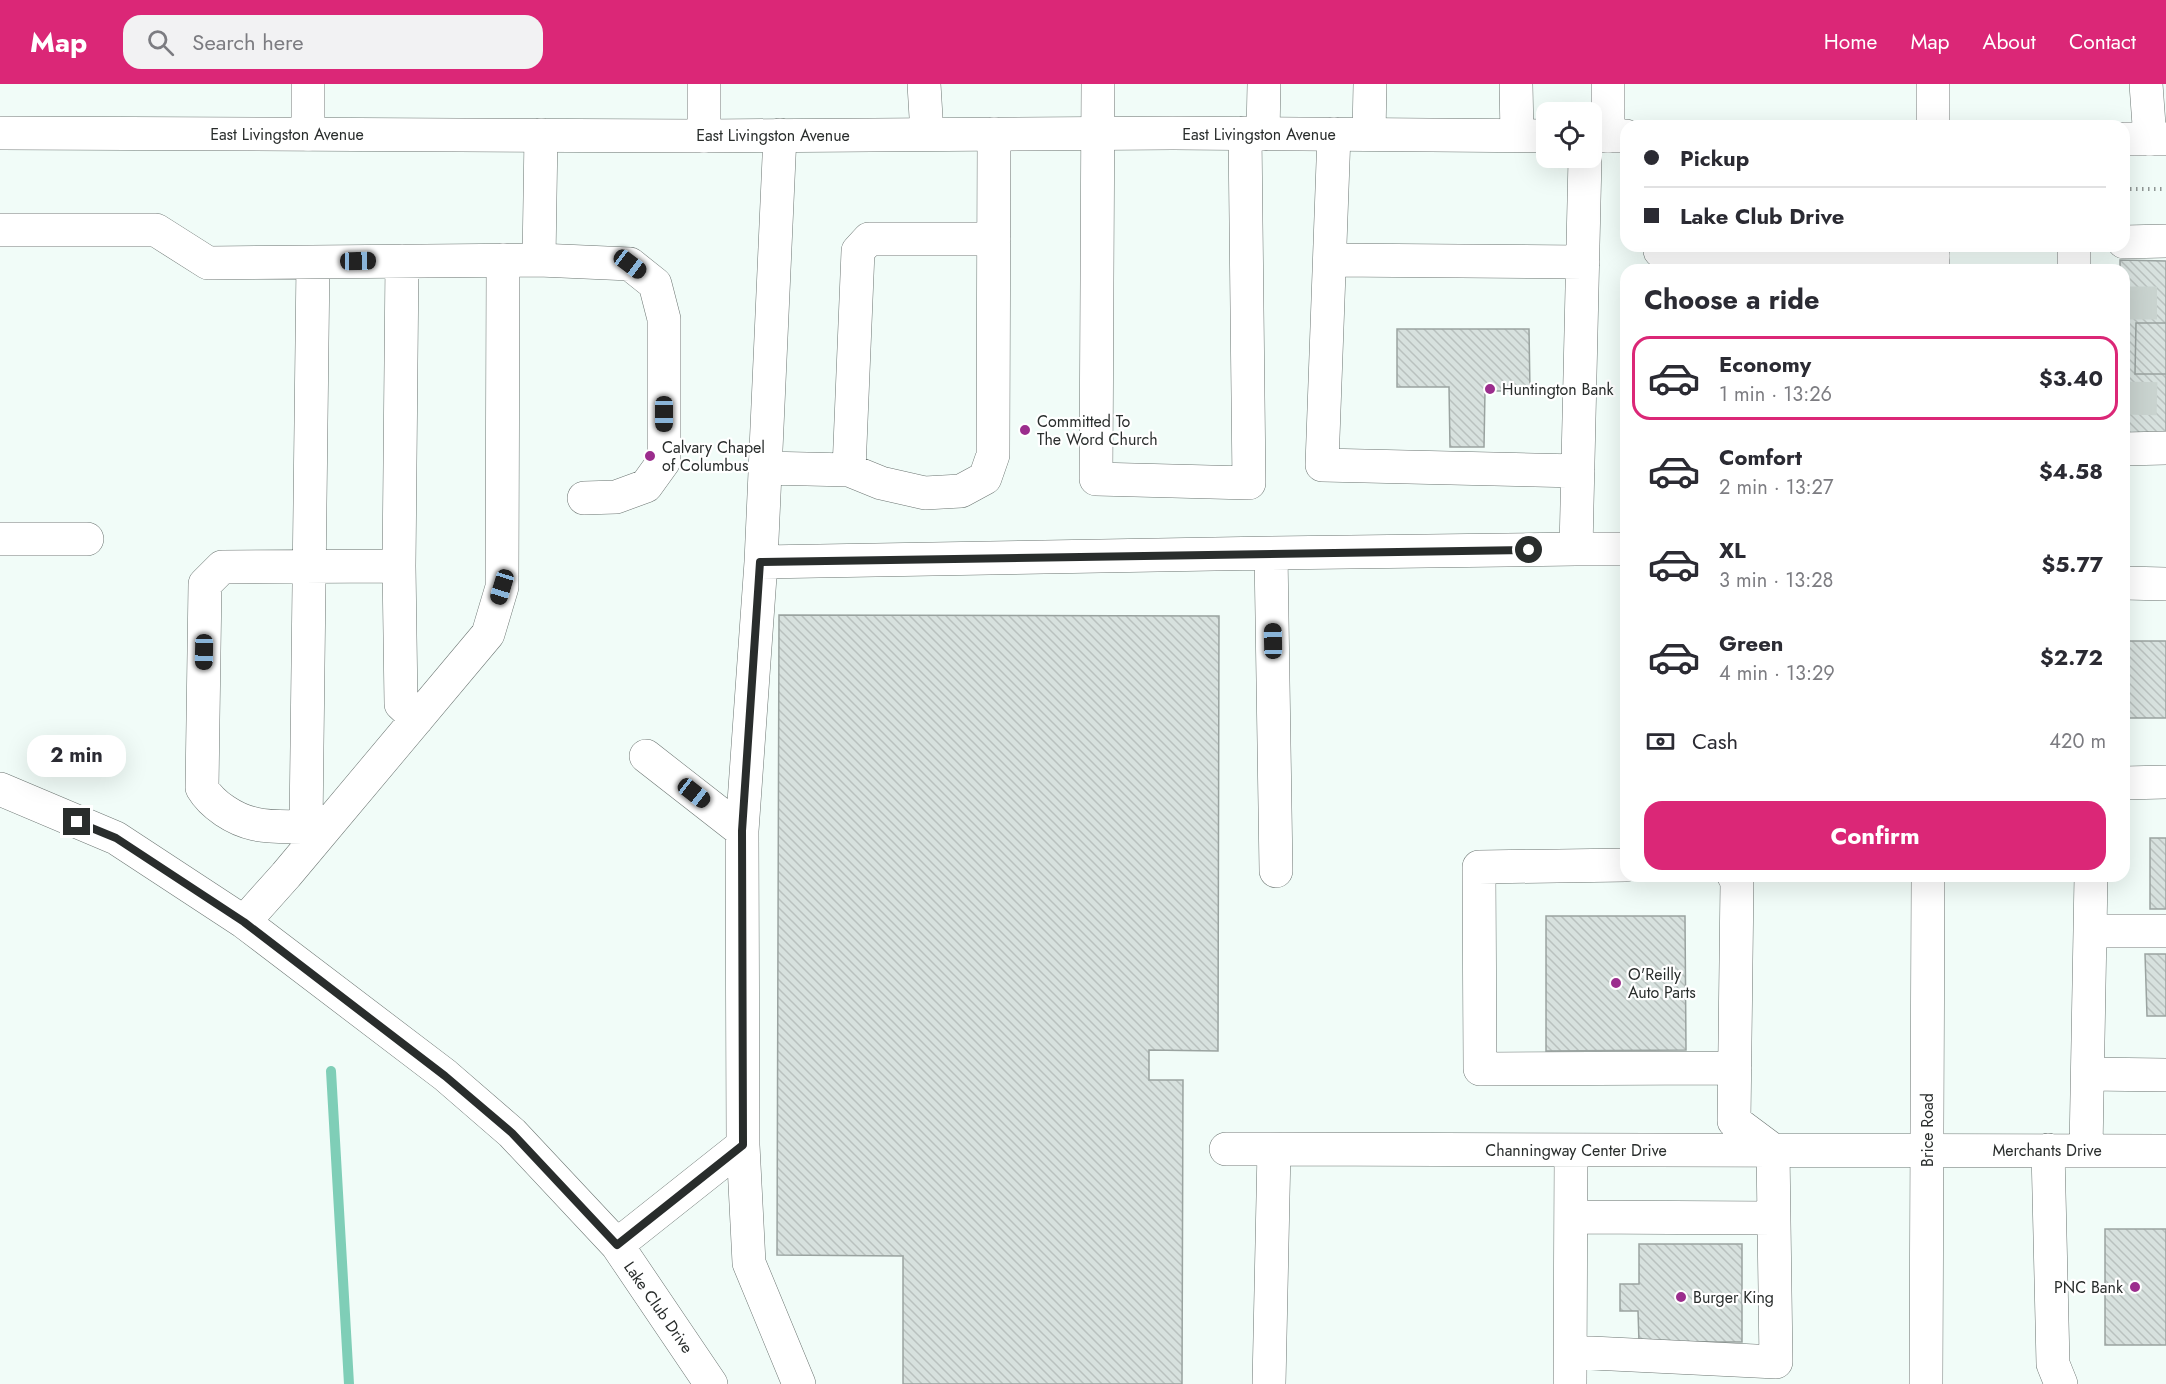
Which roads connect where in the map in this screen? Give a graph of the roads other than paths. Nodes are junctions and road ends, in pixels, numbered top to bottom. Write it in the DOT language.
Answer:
graph roads {
  1 [pos="308,84"];
  2 [pos="704,84"];
  3 [pos="924,84"];
  4 [pos="1098,84"];
  5 [pos="1264,84"];
  6 [pos="1370,84"];
  7 [pos="1516,84"];
  8 [pos="1608,84"];
  9 [pos="1933,84"];
  10 [pos="2146,84"];
  11 [pos="1933,120"];
  12 [pos="0,133"];
  13 [pos="1254,133"];
  14 [pos="308,134"];
  15 [pos="927,134"];
  16 [pos="994,134"];
  17 [pos="1096,134"];
  18 [pos="1334,134"];
  19 [pos="541,135"];
  20 [pos="780,135"];
  21 [pos="1370,135"];
  22 [pos="1532,135"];
  23 [pos="704,136"];
  24 [pos="2147,139"];
  25 [pos="1603,141"];
  26 [pos="0,230"];
  27 [pos="994,239"];
  28 [pos="2166,241"];
  29 [pos="2130,242"];
  30 [pos="1674,252"];
  31 [pos="1933,258"];
  32 [pos="503,260"];
  33 [pos="539,260"];
  34 [pos="1330,260"];
  35 [pos="402,261"];
  36 [pos="313,262"];
  37 [pos="1583,262"];
  38 [pos="1828,263"];
  39 [pos="2130,448"];
  40 [pos="2166,448"];
  41 [pos="765,468"];
  42 [pos="849,470"];
  43 [pos="1578,471"];
  44 [pos="584,498"];
  45 [pos="0,539"];
  46 [pos="87,539"];
  47 [pos="1576,549"];
  48 [pos="1620,549"];
  49 [pos="1271,553"];
  50 [pos="760,562"];
  51 [pos="399,566"];
  52 [pos="309,567"];
  53 [pos="2130,584"];
  54 [pos="2166,584"];
  55 [pos="417,719"];
  56 [pos="646,756"];
  57 [pos="2166,782"];
  58 [pos="2130,783"];
  59 [pos="0,789"];
  60 [pos="313,831"];
  61 [pos="742,831"];
  62 [pos="1620,865"];
  63 [pos="1276,871"];
  64 [pos="1737,882"];
  65 [pos="1928,882"];
  66 [pos="2091,882"];
  67 [pos="244,922"];
  68 [pos="2090,931"];
  69 [pos="2166,931"];
  70 [pos="1735,1068"];
  71 [pos="2088,1074"];
  72 [pos="2166,1075"];
  73 [pos="743,1145"];
  74 [pos="1226,1149"];
  75 [pos="1927,1149"];
  76 [pos="1274,1150"];
  77 [pos="1571,1150"];
  78 [pos="1773,1150"];
  79 [pos="2048,1150"];
  80 [pos="2086,1150"];
  81 [pos="2166,1151"];
  82 [pos="1571,1217"];
  83 [pos="1774,1218"];
  84 [pos="617,1245"];
  85 [pos="1570,1368"];
  86 [pos="711,1384"];
  87 [pos="800,1384"];
  88 [pos="1269,1384"];
  89 [pos="1926,1384"];
  90 [pos="2061,1384"];
  1 -- 14 [label="main road"];
  2 -- 23 [label="main road"];
  3 -- 15 [label="main road"];
  4 -- 17 [label="main road"];
  5 -- 13 [label="main road"];
  6 -- 21 [label="main road"];
  7 -- 22 [label="main road"];
  8 -- 25 [label="main road"];
  9 -- 11 [label="main road"];
  10 -- 24 [label="main road"];
  12 -- 14 [label="main road, East Livingston Avenue"];
  13 -- 17 [label="main road, East Livingston Avenue"];
  13 -- 17 [label="main road"];
  13 -- 18 [label="main road, East Livingston Avenue"];
  14 -- 19 [label="main road, East Livingston Avenue"];
  15 -- 16 [label="main road, East Livingston Avenue"];
  15 -- 20 [label="main road, East Livingston Avenue"];
  16 -- 17 [label="main road, East Livingston Avenue"];
  16 -- 27 [label="main road"];
  18 -- 21 [label="main road, East Livingston Avenue"];
  18 -- 34 [label="main road"];
  19 -- 23 [label="main road, East Livingston Avenue"];
  19 -- 33 [label="main road"];
  20 -- 23 [label="main road, East Livingston Avenue"];
  20 -- 41 [label="main road"];
  21 -- 22 [label="main road, East Livingston Avenue"];
  25 -- 37 [label="main road"];
  26 -- 36 [label="main road"];
  27 -- 42 [label="main road"];
  27 -- 42 [label="main road"];
  28 -- 29 [label="main road"];
  30 -- 38 [label="main road"];
  31 -- 38 [label="main road"];
  32 -- 33 [label="main road"];
  32 -- 35 [label="main road"];
  32 -- 55 [label="main road"];
  33 -- 44 [label="main road"];
  34 -- 37 [label="main road"];
  34 -- 43 [label="main road"];
  35 -- 36 [label="main road"];
  35 -- 51 [label="main road"];
  36 -- 52 [label="main road"];
  37 -- 43 [label="main road"];
  39 -- 40 [label="main road"];
  41 -- 42 [label="main road"];
  41 -- 50 [label="main road"];
  43 -- 47 [label="main road"];
  45 -- 46 [label="main road"];
  47 -- 48 [label="main road"];
  47 -- 49 [label="main road"];
  49 -- 50 [label="main road"];
  49 -- 63 [label="main road"];
  50 -- 61 [label="main road"];
  51 -- 52 [label="main road"];
  51 -- 55 [label="main road"];
  52 -- 60 [label="main road"];
  52 -- 60 [label="main road"];
  53 -- 54 [label="main road"];
  55 -- 60 [label="main road"];
  56 -- 61 [label="main road"];
  57 -- 58 [label="main road"];
  59 -- 67 [label="main road, Lake Club Drive"];
  60 -- 67 [label="main road"];
  61 -- 73 [label="main road"];
  62 -- 70 [label="main road"];
  64 -- 70 [label="main road"];
  65 -- 75 [label="main road, Brice Road"];
  66 -- 68 [label="main road"];
  67 -- 84 [label="main road, Lake Club Drive"];
  68 -- 69 [label="main road"];
  68 -- 71 [label="main road"];
  70 -- 78 [label="main road"];
  71 -- 72 [label="main road"];
  71 -- 80 [label="main road"];
  73 -- 84 [label="main road"];
  73 -- 87 [label="main road"];
  74 -- 76 [label="main road, Channingway Center Drive"];
  75 -- 78 [label="main road, Channingway Center Drive"];
  75 -- 79 [label="main road, Merchants Drive"];
  75 -- 89 [label="main road, Brice Road"];
  76 -- 77 [label="main road, Channingway Center Drive"];
  76 -- 88 [label="main road"];
  77 -- 78 [label="main road, Channingway Center Drive"];
  77 -- 82 [label="main road"];
  78 -- 83 [label="main road"];
  79 -- 80 [label="main road, Merchants Drive"];
  79 -- 90 [label="main road"];
  80 -- 81 [label="main road, Merchants Drive"];
  82 -- 83 [label="main road"];
  82 -- 85 [label="main road"];
  83 -- 85 [label="main road"];
  84 -- 86 [label="main road, Lake Club Drive"];
}
